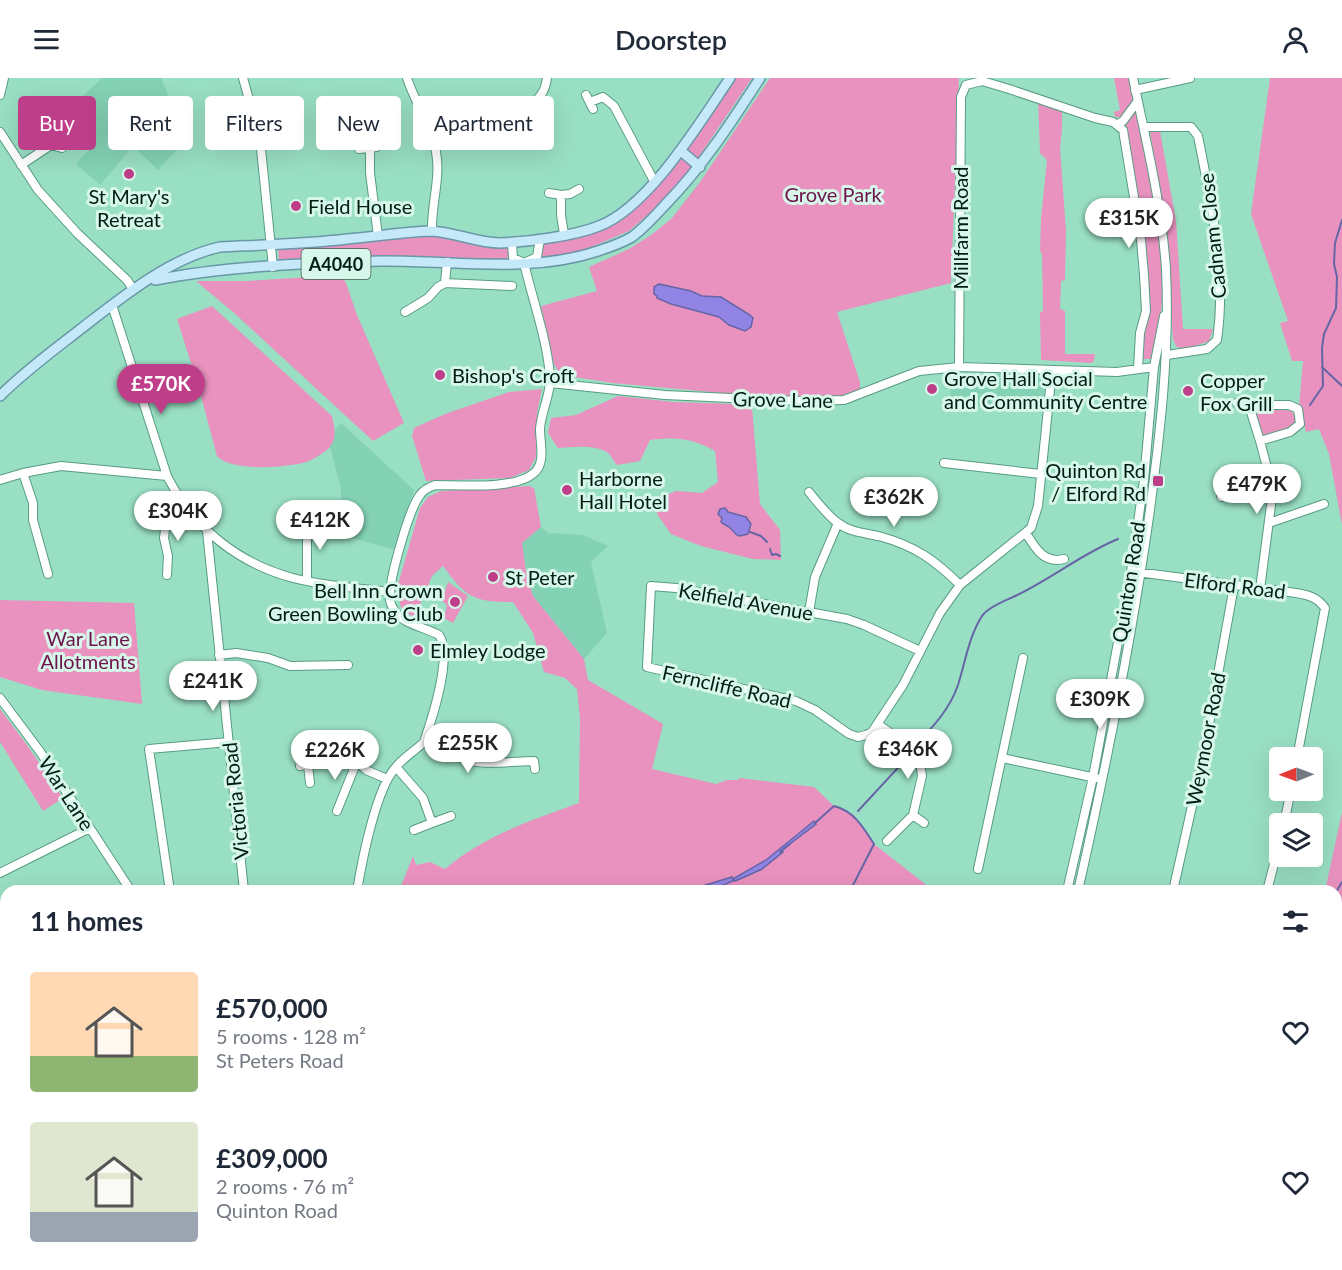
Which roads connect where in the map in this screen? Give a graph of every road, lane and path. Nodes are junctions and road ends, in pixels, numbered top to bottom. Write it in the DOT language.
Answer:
graph roads {
  1 [pos="4,78"];
  2 [pos="243,78"];
  3 [pos="407,78"];
  4 [pos="547,78"];
  5 [pos="730,78"];
  6 [pos="760,78"];
  7 [pos="1133,78"];
  8 [pos="1190,78"];
  9 [pos="1135,90"];
  10 [pos="0,95"];
  11 [pos="413,96"];
  12 [pos="541,96"];
  13 [pos="590,102"];
  14 [pos="1137,102"];
  15 [pos="1118,124"];
  16 [pos="1144,127"];
  17 [pos="0,132"];
  18 [pos="45,150"];
  19 [pos="373,150"];
  20 [pos="436,150"];
  21 [pos="681,151"];
  22 [pos="21,165"];
  23 [pos="700,167"];
  24 [pos="654,181"];
  25 [pos="579,189"];
  26 [pos="549,193"];
  27 [pos="561,195"];
  28 [pos="432,231"];
  29 [pos="564,234"];
  30 [pos="378,236"];
  31 [pos="540,239"];
  32 [pos="512,242"];
  33 [pos="271,245"];
  34 [pos="447,262"];
  35 [pos="524,263"];
  36 [pos="273,267"];
  37 [pos="147,281"];
  38 [pos="446,283"];
  39 [pos="512,286"];
  40 [pos="133,289"];
  41 [pos="112,305"];
  42 [pos="1167,307"];
  43 [pos="405,312"];
  44 [pos="1157,350"];
  45 [pos="1167,353"];
  46 [pos="959,367"];
  47 [pos="1154,367"];
  48 [pos="1138,369"];
  49 [pos="1052,370"];
  50 [pos="1154,378"];
  51 [pos="1165,379"];
  52 [pos="550,383"];
  53 [pos="0,396"];
  54 [pos="1237,403"];
  55 [pos="1246,405"];
  56 [pos="1260,441"];
  57 [pos="944,463"];
  58 [pos="23,473"];
  59 [pos="1041,474"];
  60 [pos="167,476"];
  61 [pos="0,480"];
  62 [pos="1272,485"];
  63 [pos="809,492"];
  64 [pos="1221,497"];
  65 [pos="1324,504"];
  66 [pos="185,506"];
  67 [pos="307,521"];
  68 [pos="838,523"];
  69 [pos="1269,523"];
  70 [pos="207,531"];
  71 [pos="1026,533"];
  72 [pos="1058,563"];
  73 [pos="1131,572"];
  74 [pos="1141,573"];
  75 [pos="48,574"];
  76 [pos="167,575"];
  77 [pos="307,581"];
  78 [pos="960,585"];
  79 [pos="1234,586"];
  80 [pos="1260,589"];
  81 [pos="390,592"];
  82 [pos="809,612"];
  83 [pos="920,651"];
  84 [pos="219,655"];
  85 [pos="1023,658"];
  86 [pos="348,665"];
  87 [pos="652,669"];
  88 [pos="0,698"];
  89 [pos="879,724"];
  90 [pos="428,731"];
  91 [pos="228,742"];
  92 [pos="1299,747"];
  93 [pos="1002,758"];
  94 [pos="357,761"];
  95 [pos="534,761"];
  96 [pos="396,767"];
  97 [pos="1093,777"];
  98 [pos="387,779"];
  99 [pos="1103,779"];
  100 [pos="310,783"];
  101 [pos="337,811"];
  102 [pos="913,815"];
  103 [pos="451,816"];
  104 [pos="432,823"];
  105 [pos="924,823"];
  106 [pos="90,828"];
  107 [pos="414,830"];
  108 [pos="887,841"];
  109 [pos="1274,867"];
  110 [pos="978,868"];
  111 [pos="0,873"];
  112 [pos="127,885"];
  113 [pos="169,885"];
  114 [pos="243,885"];
  115 [pos="358,885"];
  116 [pos="1068,885"];
  117 [pos="1079,885"];
  118 [pos="1174,885"];
  119 [pos="1269,885"];
  1 -- 10 [label="street"];
  2 -- 33 [label="street"];
  3 -- 11 [label="street"];
  4 -- 12 [label="street"];
  5 -- 21 [label="main road, A4040"];
  6 -- 23 [label="main road, A4040"];
  7 -- 9 [label="street, Quinton Road"];
  8 -- 9 [label="street"];
  9 -- 14 [label="street, Quinton Road"];
  13 -- 24 [label="street"];
  14 -- 15 [label="street"];
  14 -- 16 [label="street, Quinton Road"];
  15 -- 46 [label="street, Millfarm Road"];
  15 -- 48 [label="street"];
  16 -- 42 [label="street, Quinton Road"];
  16 -- 45 [label="street, Cadnam Close"];
  17 -- 22 [label="street"];
  18 -- 22 [label="street"];
  19 -- 30 [label="street"];
  20 -- 28 [label="street"];
  21 -- 23 [label="main road"];
  21 -- 24 [label="main road, A4040"];
  22 -- 40 [label="street"];
  23 -- 35 [label="main road, A4040"];
  24 -- 29 [label="main road, A4040"];
  25 -- 27 [label="street"];
  26 -- 27 [label="street"];
  27 -- 29 [label="street"];
  28 -- 30 [label="main road, A4040"];
  28 -- 32 [label="main road, A4040"];
  29 -- 31 [label="main road, A4040"];
  30 -- 33 [label="main road, A4040"];
  31 -- 32 [label="main road, A4040"];
  31 -- 35 [label="street"];
  32 -- 35 [label="street"];
  33 -- 36 [label="street"];
  33 -- 37 [label="main road, A4040"];
  34 -- 35 [label="main road, A4040"];
  34 -- 36 [label="main road, A4040"];
  34 -- 38 [label="street"];
  35 -- 52 [label="street"];
  36 -- 37 [label="main road, A4040"];
  37 -- 40 [label="main road, A4040"];
  38 -- 39 [label="street"];
  38 -- 43 [label="street"];
  40 -- 41 [label="main road, A4040"];
  41 -- 53 [label="main road, A4040"];
  41 -- 60 [label="street"];
  42 -- 44 [label="street, Quinton Road"];
  42 -- 45 [label="street, Quinton Road"];
  44 -- 45 [label="street"];
  44 -- 47 [label="street, Quinton Road"];
  45 -- 51 [label="street, Quinton Road"];
  46 -- 49 [label="street, Grove Lane"];
  46 -- 52 [label="street, Grove Lane"];
  47 -- 48 [label="street, Grove Lane"];
  47 -- 50 [label="street, Quinton Road"];
  48 -- 49 [label="street, Grove Lane"];
  49 -- 59 [label="street"];
  50 -- 51 [label="street"];
  50 -- 73 [label="street, Quinton Road"];
  51 -- 74 [label="street, Quinton Road"];
  52 -- 81 [label="street"];
  54 -- 55 [label="street"];
  55 -- 56 [label="street"];
  55 -- 56 [label="street"];
  56 -- 62 [label="street"];
  57 -- 59 [label="street"];
  58 -- 60 [label="street"];
  58 -- 61 [label="street"];
  58 -- 75 [label="street"];
  59 -- 71 [label="street"];
  60 -- 66 [label="street"];
  62 -- 64 [label="street"];
  62 -- 69 [label="street"];
  63 -- 68 [label="street"];
  65 -- 69 [label="street"];
  66 -- 70 [label="street"];
  66 -- 76 [label="street"];
  67 -- 77 [label="street"];
  68 -- 78 [label="street"];
  68 -- 82 [label="street"];
  69 -- 80 [label="street"];
  70 -- 77 [label="street"];
  70 -- 84 [label="street, Victoria Road"];
  71 -- 72 [label="street"];
  71 -- 78 [label="street"];
  73 -- 74 [label="street, Elford Road"];
  73 -- 97 [label="street, Quinton Road"];
  74 -- 79 [label="street, Elford Road"];
  74 -- 99 [label="street, Quinton Road"];
  77 -- 81 [label="street"];
  78 -- 83 [label="street"];
  79 -- 80 [label="street, Elford Road"];
  79 -- 118 [label="street, Weymoor Road"];
  80 -- 92 [label="street, Elford Road"];
  81 -- 90 [label="street"];
  82 -- 83 [label="street, Kelfield Avenue"];
  82 -- 87 [label="street, Kelfield Avenue"];
  83 -- 89 [label="street"];
  84 -- 86 [label="street"];
  84 -- 91 [label="street, Victoria Road"];
  85 -- 93 [label="street"];
  87 -- 89 [label="street, Ferncliffe Road"];
  88 -- 106 [label="street, War Lane"];
  89 -- 102 [label="street"];
  90 -- 95 [label="street"];
  90 -- 96 [label="street"];
  91 -- 113 [label="street"];
  91 -- 114 [label="street, Victoria Road"];
  93 -- 97 [label="street"];
  93 -- 110 [label="street"];
  94 -- 98 [label="street"];
  94 -- 100 [label="street"];
  94 -- 101 [label="street"];
  96 -- 98 [label="street"];
  96 -- 104 [label="street"];
  97 -- 99 [label="street"];
  97 -- 116 [label="street, Quinton Road"];
  98 -- 115 [label="street"];
  99 -- 117 [label="street, Quinton Road"];
  102 -- 105 [label="street"];
  102 -- 108 [label="street"];
  103 -- 104 [label="street"];
  104 -- 107 [label="street"];
  106 -- 111 [label="street"];
  106 -- 112 [label="street, War Lane"];
  109 -- 119 [label="street"];
}
